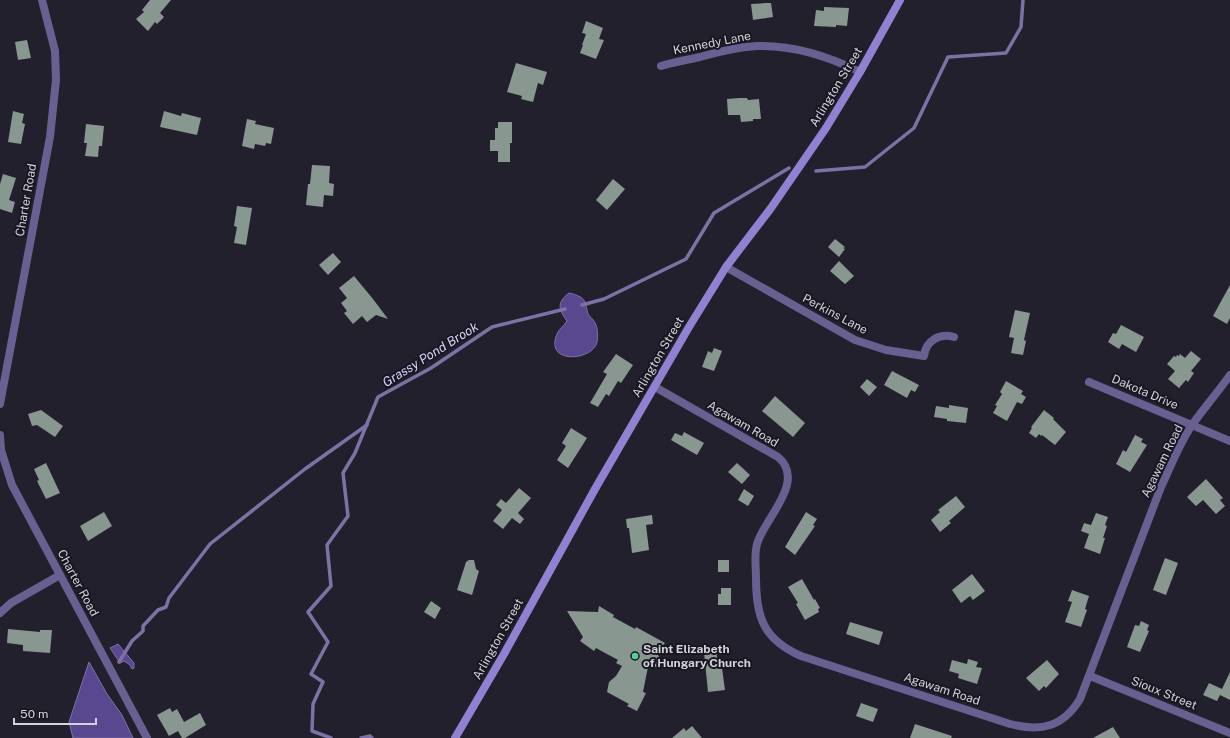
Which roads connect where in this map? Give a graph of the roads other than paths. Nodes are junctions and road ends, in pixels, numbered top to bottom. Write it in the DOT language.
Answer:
graph roads {
  1 [pos="42,0"];
  2 [pos="900,0"];
  3 [pos="661,66"];
  4 [pos="860,72"];
  5 [pos="726,267"];
  6 [pos="954,338"];
  7 [pos="1230,375"];
  8 [pos="1089,382"];
  9 [pos="654,387"];
  10 [pos="0,404"];
  11 [pos="1192,425"];
  12 [pos="0,435"];
  13 [pos="1230,441"];
  14 [pos="60,575"];
  15 [pos="0,613"];
  16 [pos="1090,676"];
  17 [pos="1230,733"];
  18 [pos="147,738"];
  19 [pos="455,738"];
  1 -- 10 [label="street, Charter Road"];
  2 -- 4 [label="street, Arlington Street"];
  3 -- 4 [label="street, Kennedy Lane"];
  4 -- 5 [label="street, Arlington Street"];
  5 -- 6 [label="street, Perkins Lane"];
  5 -- 9 [label="street, Arlington Street"];
  7 -- 11 [label="street, Agawam Road"];
  8 -- 11 [label="street, Dakota Drive"];
  9 -- 16 [label="street, Agawam Road"];
  9 -- 19 [label="street, Arlington Street"];
  11 -- 13 [label="street, Dakota Drive"];
  11 -- 16 [label="street, Agawam Road"];
  12 -- 14 [label="street, Charter Road"];
  14 -- 15 [label="street"];
  14 -- 18 [label="street, Charter Road"];
  16 -- 17 [label="street, Sioux Street"];
}
